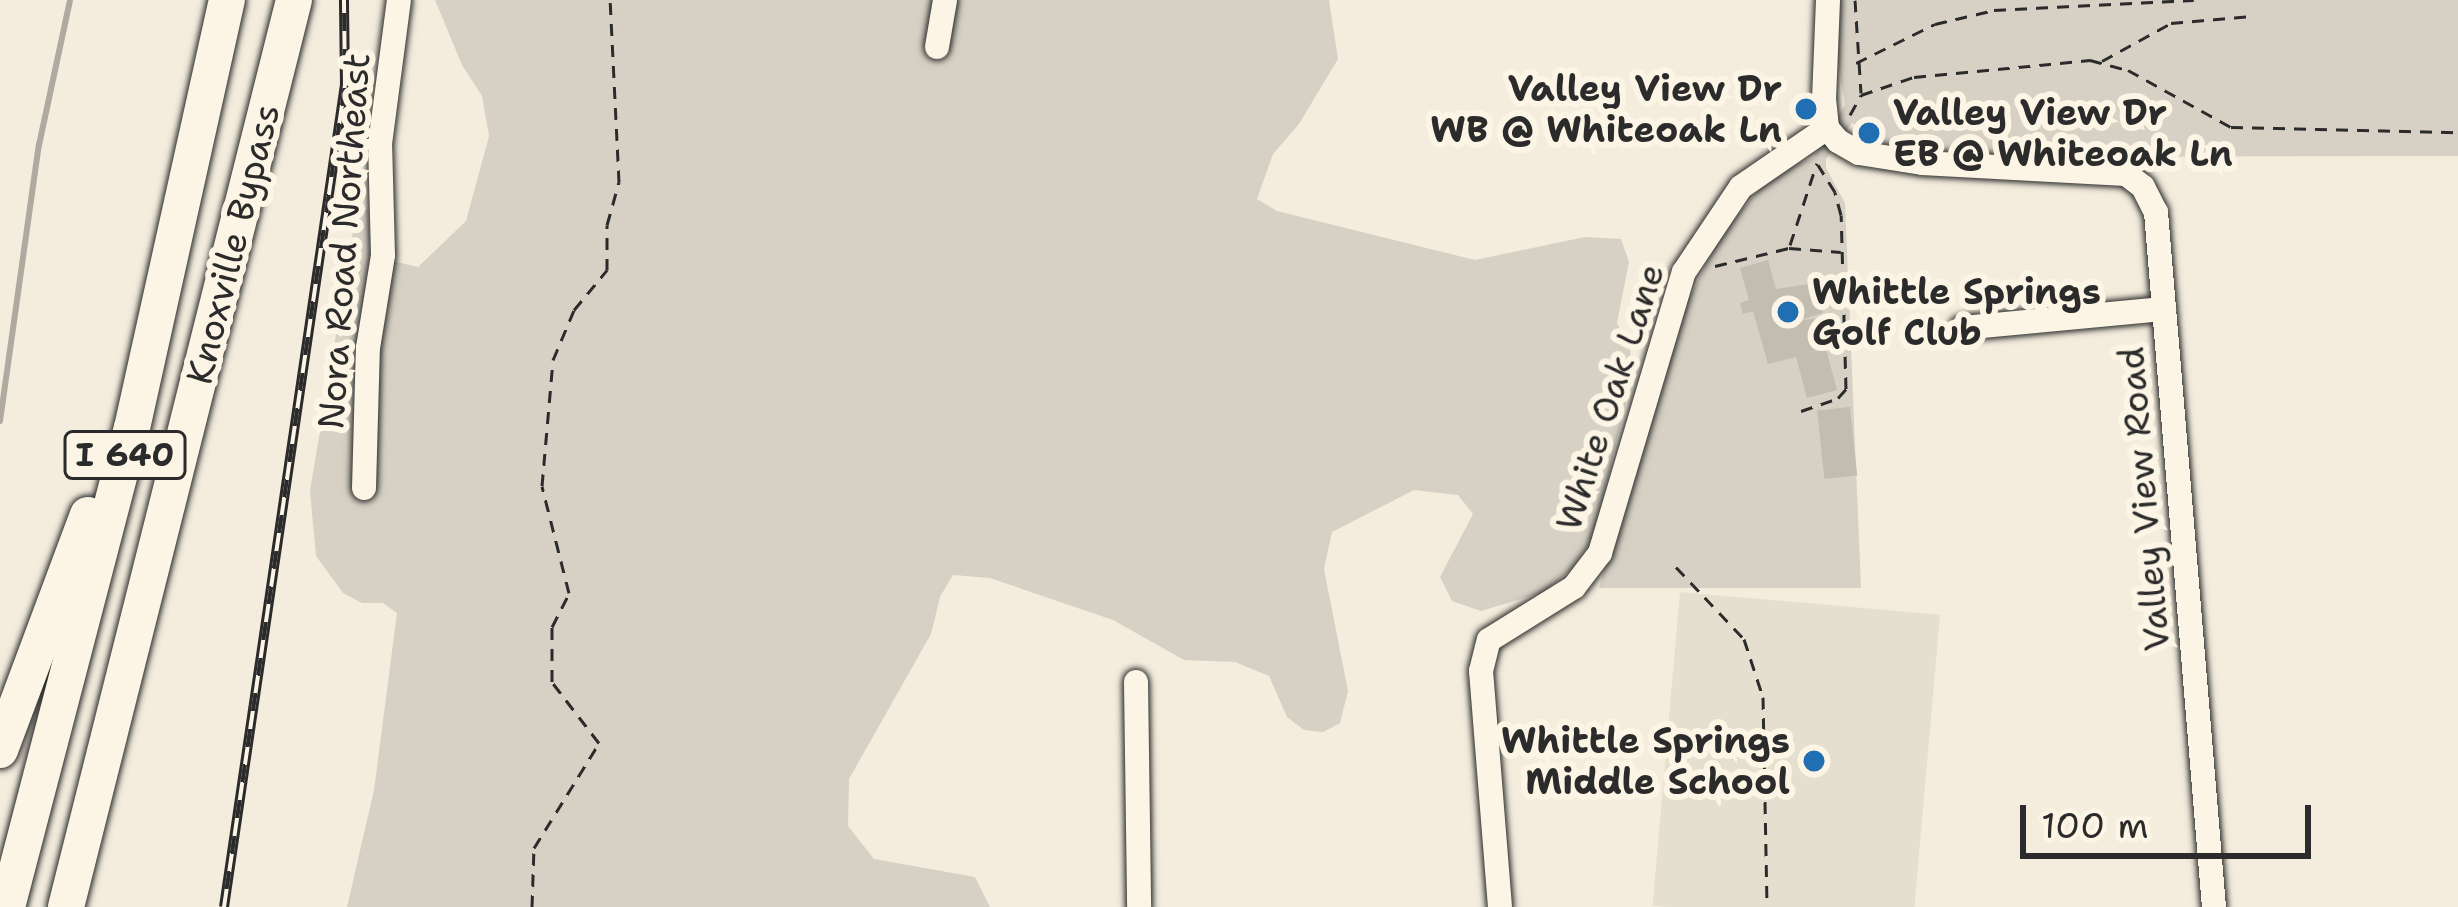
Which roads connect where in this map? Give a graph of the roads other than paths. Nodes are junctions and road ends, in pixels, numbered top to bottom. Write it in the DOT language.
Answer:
graph roads {
  1 [pos="227,0"];
  2 [pos="293,0"];
  3 [pos="399,0"];
  4 [pos="945,0"];
  5 [pos="1828,0"];
  6 [pos="938,47"];
  7 [pos="1838,122"];
  8 [pos="198,137"];
  9 [pos="2164,310"];
  10 [pos="1962,328"];
  11 [pos="364,488"];
  12 [pos="1136,682"];
  13 [pos="0,750"];
  14 [pos="7,907"];
  15 [pos="66,907"];
  16 [pos="1139,907"];
  17 [pos="1500,907"];
  18 [pos="2214,907"];
  1 -- 8 [label="highway, Knoxville Bypass / I 640"];
  2 -- 15 [label="highway, Knoxville Bypass / I 640"];
  3 -- 11 [label="street, Nora Road Northeast"];
  4 -- 6 [label="street"];
  5 -- 7 [label="street"];
  7 -- 9 [label="street, Valley View Road"];
  7 -- 17 [label="street, White Oak Lane"];
  8 -- 13 [label="highway"];
  8 -- 14 [label="highway, Knoxville Bypass / I 640"];
  9 -- 10 [label="street"];
  9 -- 18 [label="street, Valley View Road"];
  12 -- 16 [label="street"];
}
